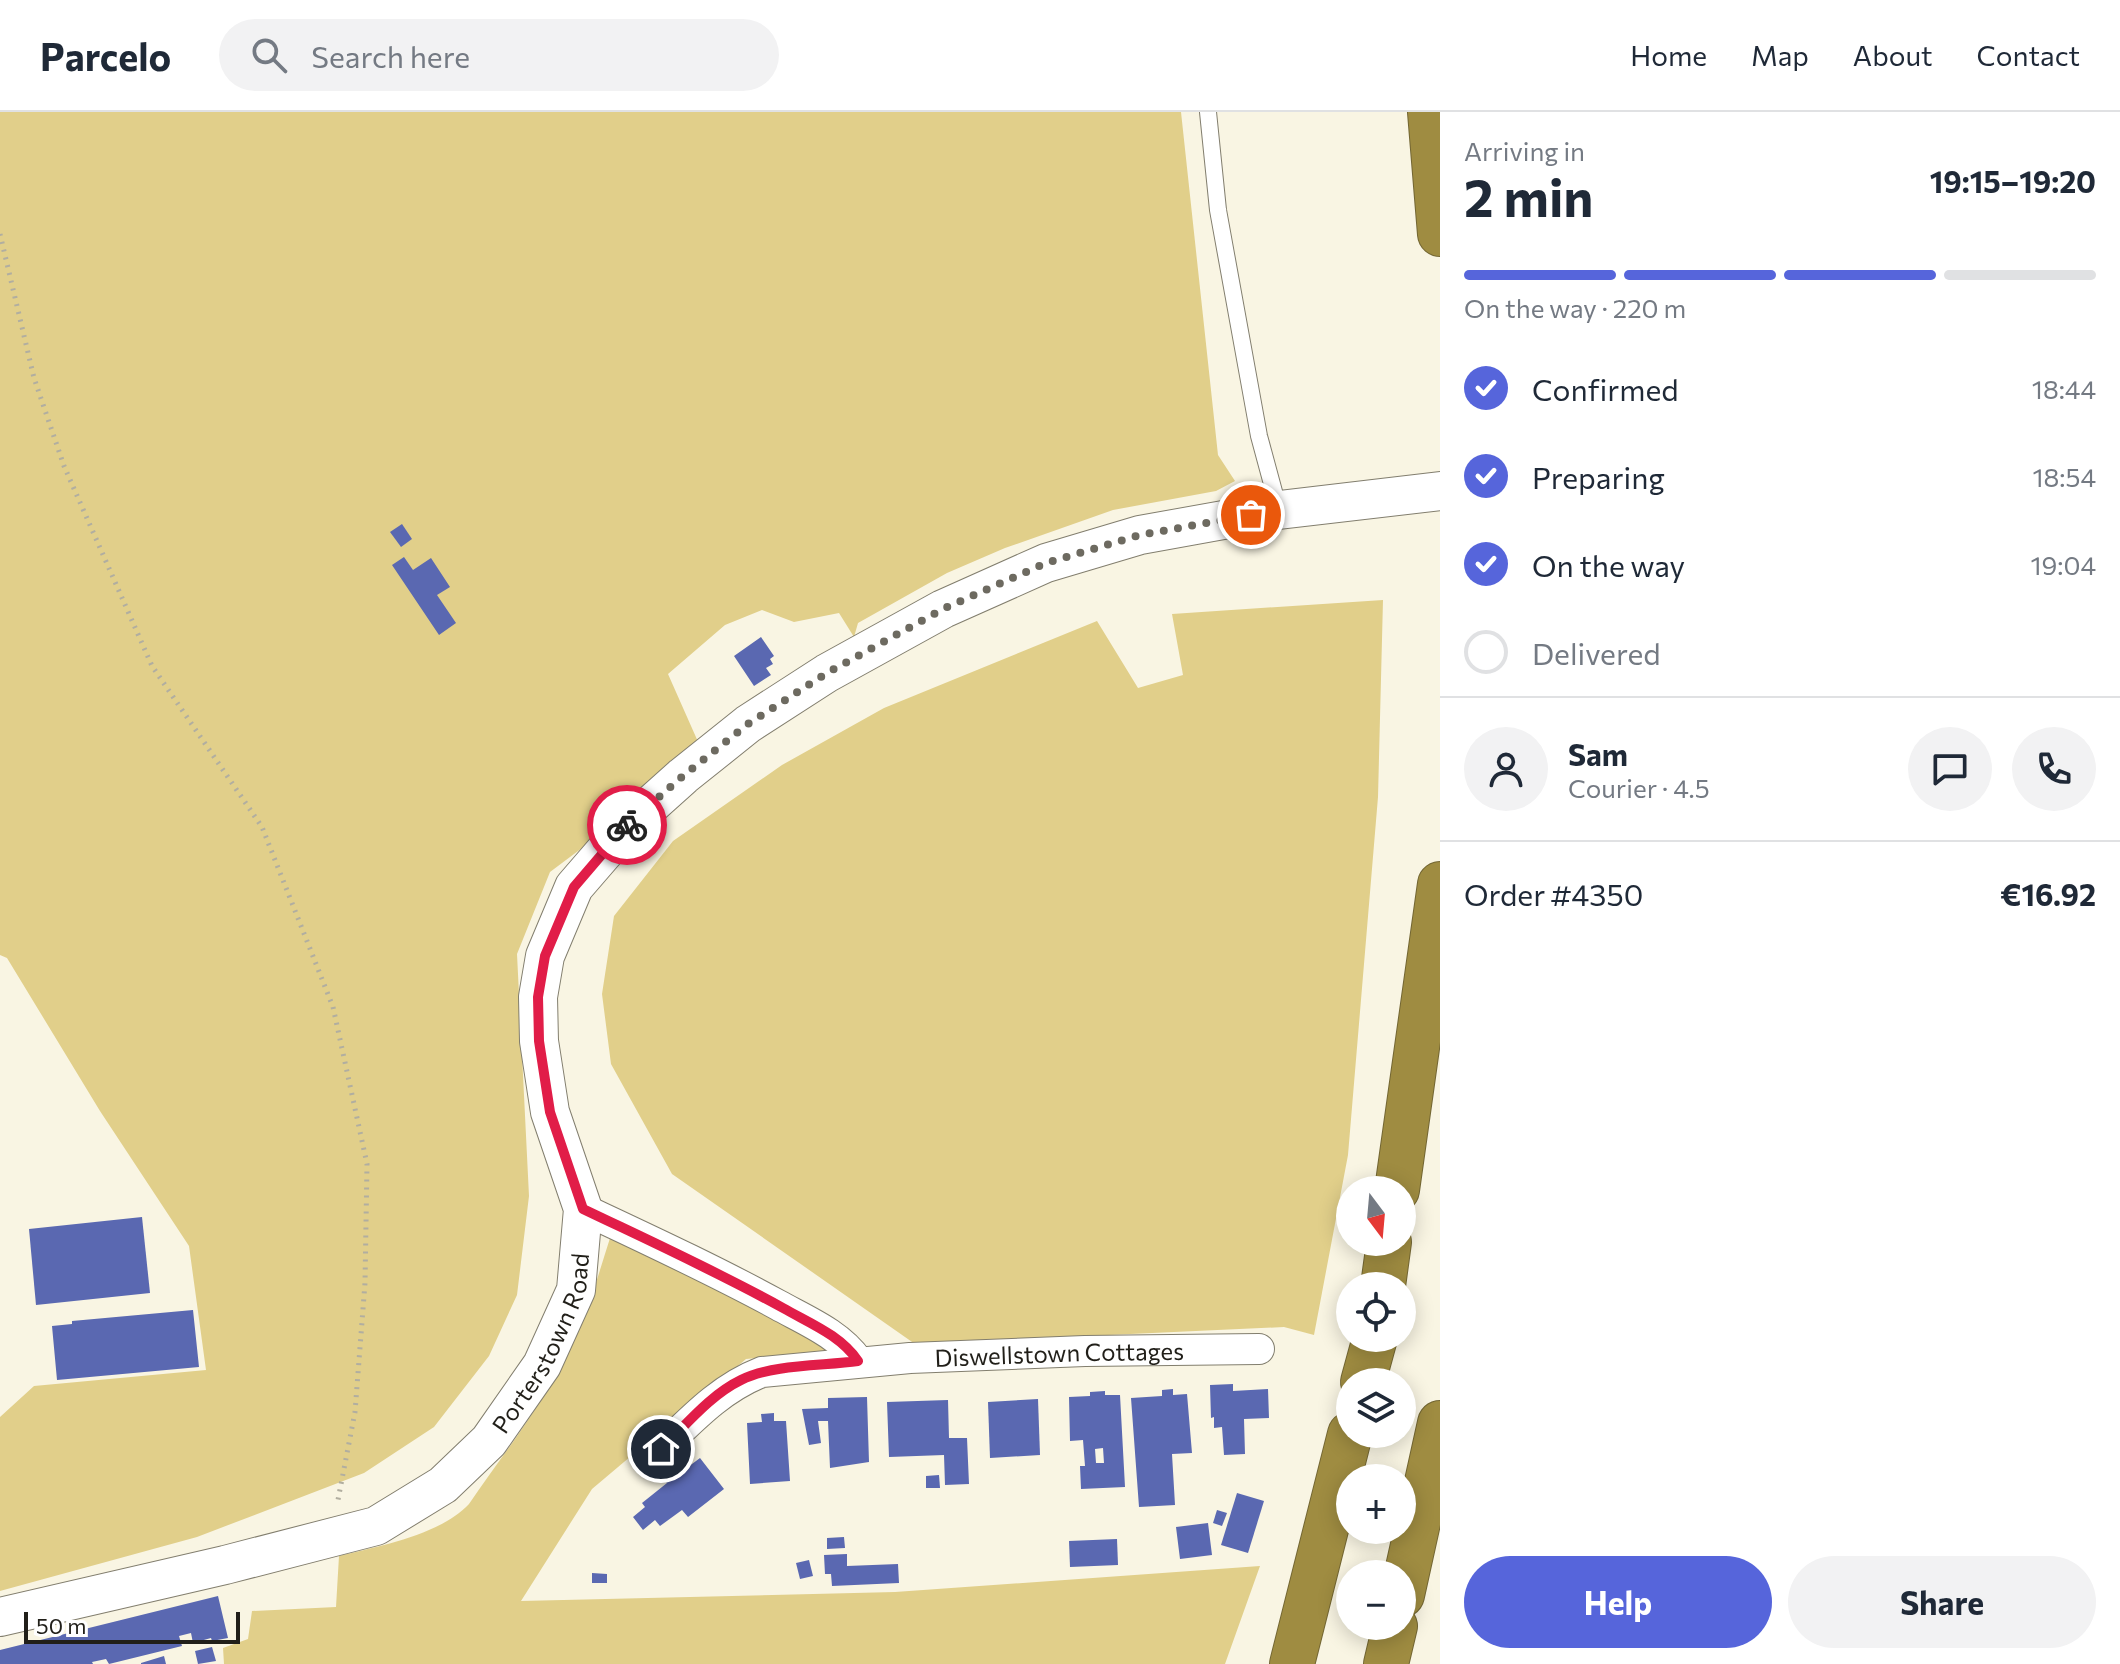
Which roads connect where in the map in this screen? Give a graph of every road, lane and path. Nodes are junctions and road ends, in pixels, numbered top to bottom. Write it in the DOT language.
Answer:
graph roads {
  1 [pos="1208,112"];
  2 [pos="1430,112"];
  3 [pos="0,234"];
  4 [pos="1440,234"];
  5 [pos="1440,491"];
  6 [pos="1279,510"];
  7 [pos="1440,884"];
  8 [pos="1399,1176"];
  9 [pos="583,1209"];
  10 [pos="1259,1349"];
  11 [pos="858,1361"];
  12 [pos="1440,1423"];
  13 [pos="1346,1448"];
  14 [pos="661,1449"];
  15 [pos="331,1538"];
  16 [pos="1410,1560"];
  17 [pos="0,1617"];
  18 [pos="1392,1640"];
  19 [pos="1292,1664"];
  20 [pos="1386,1664"];
  1 -- 6 [label="lane"];
  2 -- 4 [label="highway"];
  3 -- 15 [label="path"];
  5 -- 6 [label="street, Porterstown Road"];
  6 -- 9 [label="street, Porterstown Road"];
  7 -- 8 [label="highway"];
  9 -- 11 [label="street"];
  9 -- 15 [label="street, Porterstown Road"];
  10 -- 11 [label="street, Diswellstown Cottages"];
  11 -- 14 [label="street, Diswellstown Cottages"];
  12 -- 16 [label="highway"];
  13 -- 19 [label="highway"];
  15 -- 17 [label="street, Porterstown Road"];
  18 -- 20 [label="highway"];
}
